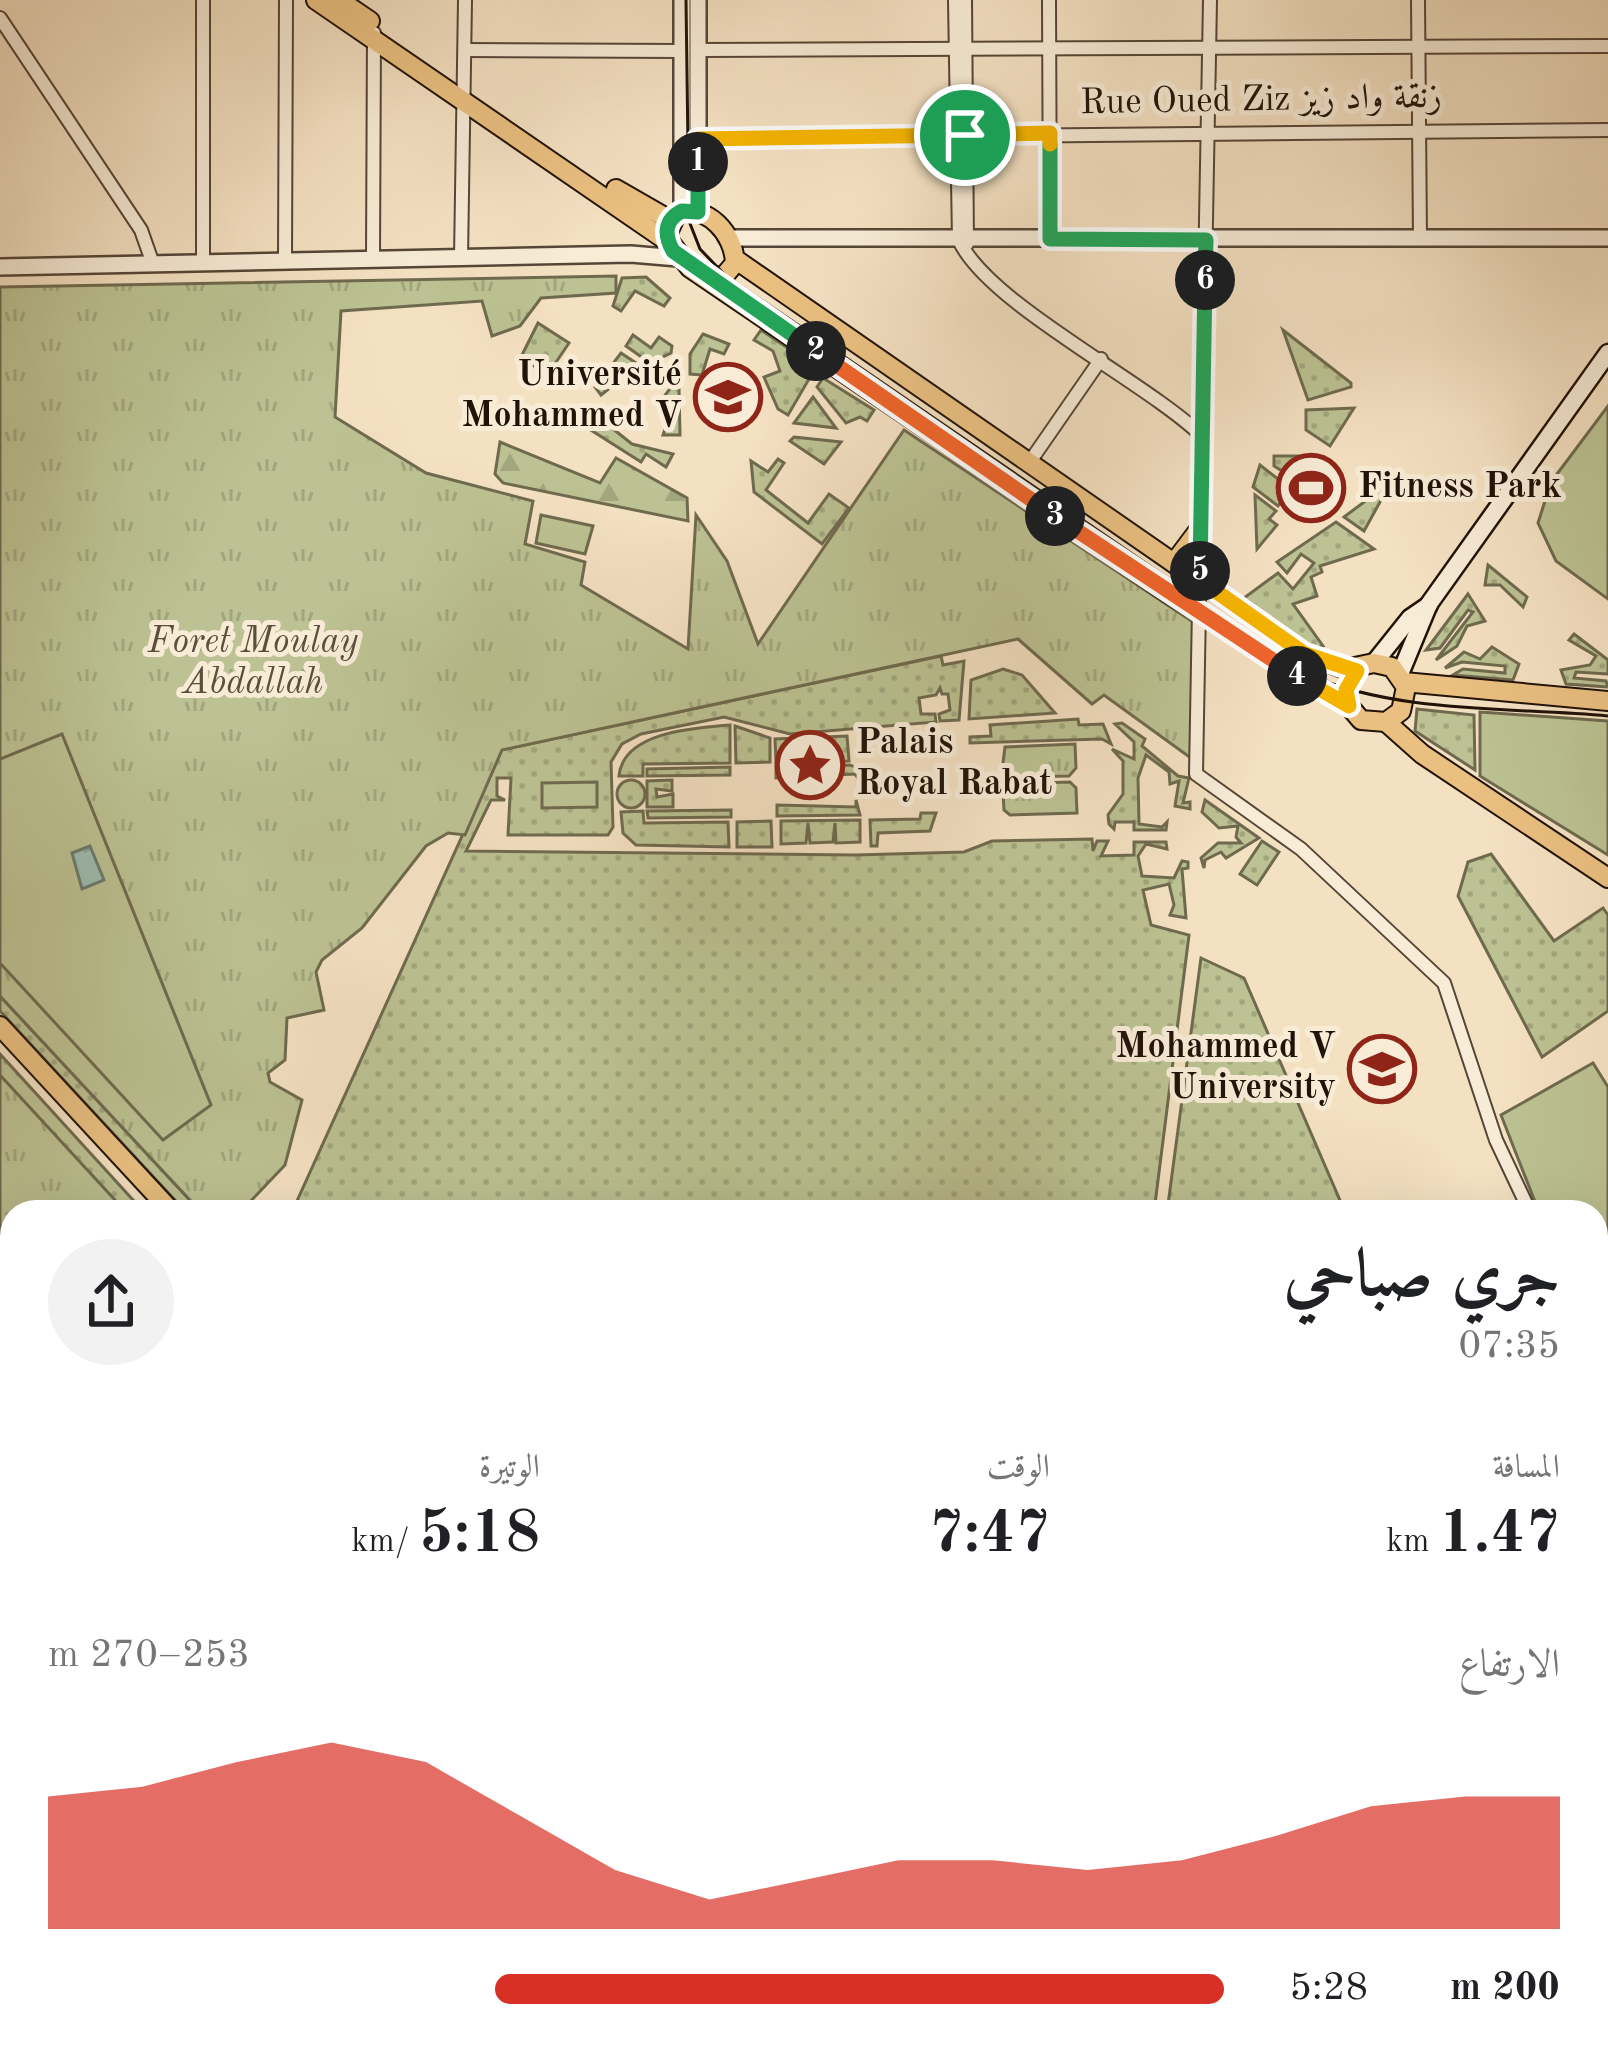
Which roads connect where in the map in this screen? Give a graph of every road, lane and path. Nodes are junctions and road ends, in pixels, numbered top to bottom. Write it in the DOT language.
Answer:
graph roads {
  1 [pos="203,0"];
  2 [pos="286,0"];
  3 [pos="316,0"];
  4 [pos="339,0"];
  5 [pos="465,0"];
  6 [pos="682,0"];
  7 [pos="698,0"];
  8 [pos="955,0"];
  9 [pos="965,0"];
  10 [pos="1048,0"];
  11 [pos="1210,0"];
  12 [pos="1418,0"];
  13 [pos="0,18"];
  14 [pos="370,20"];
  15 [pos="1418,43"];
  16 [pos="1209,45"];
  17 [pos="1608,46"];
  18 [pos="960,49"];
  19 [pos="465,50"];
  20 [pos="1050,50"];
  21 [pos="690,51"];
  22 [pos="464,92"];
  23 [pos="1419,129"];
  24 [pos="1608,130"];
  25 [pos="1208,131"];
  26 [pos="1050,133"];
  27 [pos="960,136"];
  28 [pos="698,139"];
  29 [pos="683,214"];
  30 [pos="1608,238"];
  31 [pos="1050,239"];
  32 [pos="1420,239"];
  33 [pos="1206,240"];
  34 [pos="964,246"];
  35 [pos="672,248"];
  36 [pos="733,249"];
  37 [pos="460,258"];
  38 [pos="373,260"];
  39 [pos="285,261"];
  40 [pos="203,263"];
  41 [pos="153,264"];
  42 [pos="0,267"];
  43 [pos="711,278"];
  44 [pos="1608,353"];
  45 [pos="1101,359"];
  46 [pos="1202,436"];
  47 [pos="1029,463"];
  48 [pos="1201,527"];
  49 [pos="1174,563"];
  50 [pos="1200,580"];
  51 [pos="1430,604"];
  52 [pos="1199,613"];
  53 [pos="1365,667"];
  54 [pos="1402,678"];
  55 [pos="1608,701"];
  56 [pos="1349,706"];
  57 [pos="1386,722"];
  58 [pos="1608,878"];
  59 [pos="0,1026"];
  60 [pos="0,1041"];
  61 [pos="147,1200"];
  62 [pos="161,1200"];
  63 [pos="1524,1200"];
  1 -- 40 [label="street"];
  2 -- 39 [label="street"];
  3 -- 14 [label="main road"];
  4 -- 14 [label="main road"];
  5 -- 19 [label="street"];
  6 -- 21 [label="street"];
  7 -- 21 [label="street"];
  8 -- 18 [label="street"];
  9 -- 18 [label="street"];
  10 -- 20 [label="street"];
  11 -- 16 [label="street"];
  12 -- 15 [label="street"];
  13 -- 41 [label="street"];
  14 -- 22 [label="main road"];
  14 -- 38 [label="street"];
  15 -- 16 [label="street"];
  15 -- 17 [label="street"];
  15 -- 23 [label="street"];
  16 -- 20 [label="street"];
  16 -- 25 [label="street"];
  18 -- 20 [label="street"];
  18 -- 21 [label="street"];
  18 -- 27 [label="street"];
  19 -- 21 [label="street"];
  19 -- 22 [label="street"];
  20 -- 26 [label="street"];
  21 -- 28 [label="street"];
  21 -- 29 [label="street"];
  22 -- 29 [label="main road"];
  22 -- 35 [label="main road"];
  22 -- 37 [label="street"];
  23 -- 24 [label="street, Rue Oued Ziz زنقة واد زيز"];
  23 -- 25 [label="street, Rue Oued Ziz زنقة واد زيز"];
  23 -- 32 [label="street"];
  25 -- 26 [label="street, Rue Oued Ziz زنقة واد زيز"];
  25 -- 33 [label="street"];
  26 -- 27 [label="street, Rue Oued Ziz زنقة واد زيز"];
  26 -- 31 [label="street"];
  27 -- 28 [label="street, Rue Oued Ziz زنقة واد زيز"];
  27 -- 34 [label="street"];
  28 -- 29 [label="street"];
  29 -- 35 [label="main road"];
  29 -- 36 [label="main road"];
  30 -- 32 [label="street"];
  31 -- 33 [label="street"];
  31 -- 34 [label="street"];
  32 -- 33 [label="street"];
  33 -- 46 [label="street"];
  34 -- 36 [label="street"];
  34 -- 45 [label="street"];
  35 -- 37 [label="street"];
  35 -- 43 [label="main road"];
  36 -- 43 [label="main road"];
  36 -- 47 [label="main road"];
  37 -- 38 [label="street"];
  38 -- 39 [label="street"];
  39 -- 40 [label="street"];
  40 -- 41 [label="street"];
  41 -- 42 [label="street"];
  43 -- 52 [label="main road"];
  44 -- 51 [label="main road"];
  45 -- 46 [label="street"];
  45 -- 47 [label="street"];
  46 -- 48 [label="street"];
  47 -- 49 [label="main road"];
  48 -- 49 [label="main road"];
  48 -- 50 [label="street"];
  49 -- 50 [label="main road"];
  50 -- 52 [label="street"];
  50 -- 53 [label="main road"];
  51 -- 53 [label="main road"];
  51 -- 54 [label="main road"];
  52 -- 56 [label="main road"];
  52 -- 63 [label="street"];
  53 -- 54 [label="main road"];
  53 -- 56 [label="main road"];
  54 -- 55 [label="main road"];
  54 -- 57 [label="main road"];
  56 -- 57 [label="main road"];
  57 -- 58 [label="main road"];
  59 -- 62 [label="main road"];
  60 -- 61 [label="main road"];
}
